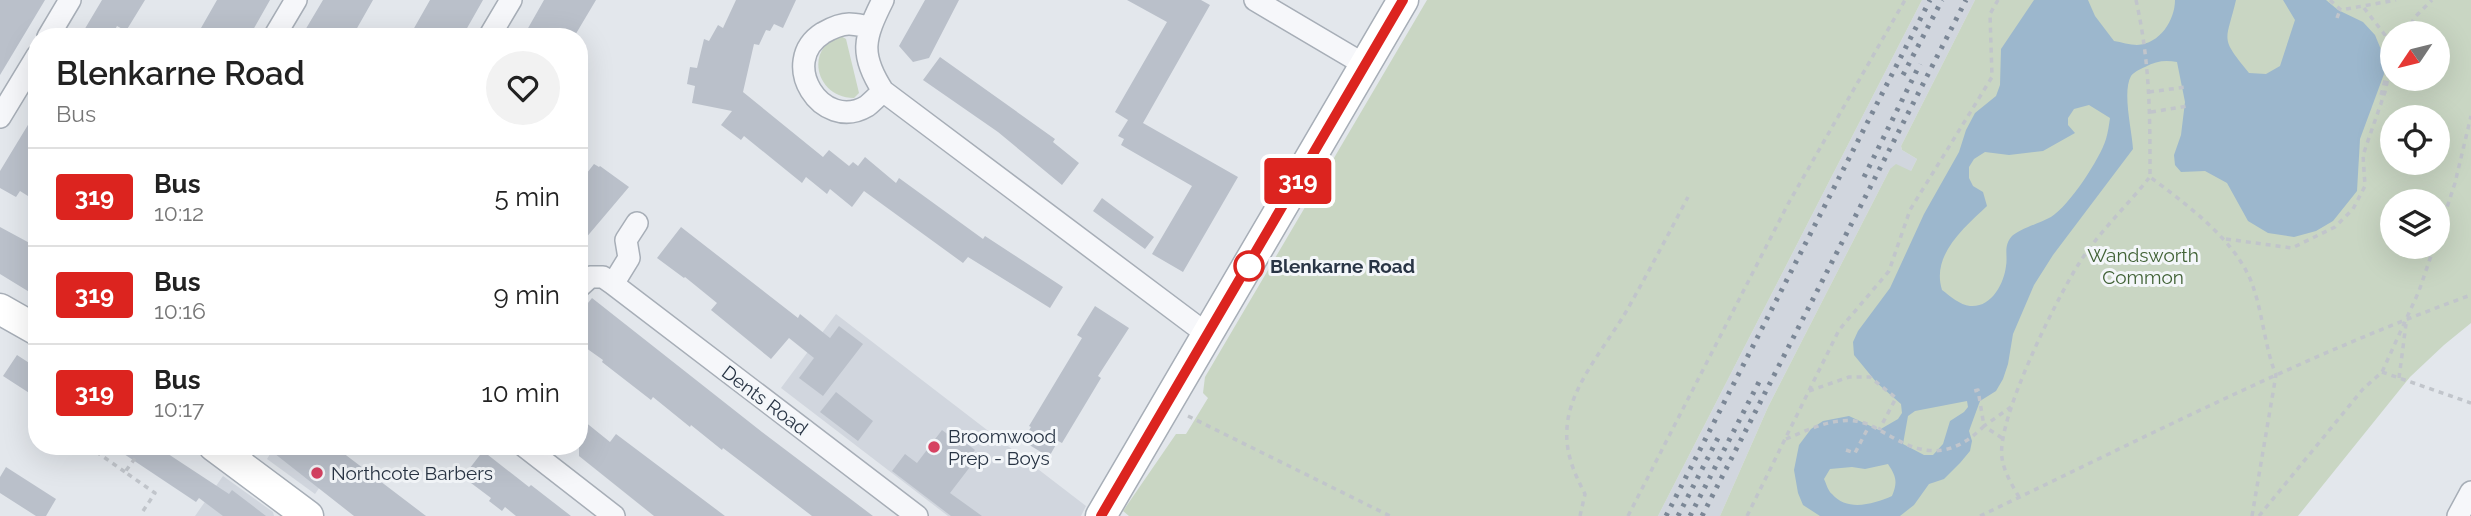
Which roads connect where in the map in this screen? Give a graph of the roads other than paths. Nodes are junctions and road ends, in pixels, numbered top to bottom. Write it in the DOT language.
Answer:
graph roads {
  1 [pos="70,0"];
  2 [pos="296,0"];
  3 [pos="511,0"];
  4 [pos="883,0"];
  5 [pos="1255,0"];
  6 [pos="1403,0"];
  7 [pos="870,27"];
  8 [pos="53,28"];
  9 [pos="279,28"];
  10 [pos="494,28"];
  11 [pos="1365,65"];
  12 [pos="28,71"];
  13 [pos="883,92"];
  14 [pos="0,117"];
  15 [pos="637,223"];
  16 [pos="588,279"];
  17 [pos="613,284"];
  18 [pos="0,309"];
  19 [pos="28,325"];
  20 [pos="1208,335"];
  21 [pos="236,455"];
  22 [pos="536,455"];
  23 [pos="2471,492"];
  24 [pos="304,515"];
  25 [pos="614,516"];
  26 [pos="917,516"];
  27 [pos="1101,516"];
  28 [pos="2458,516"];
  1 -- 8 [label="street"];
  2 -- 9 [label="street"];
  3 -- 10 [label="street"];
  4 -- 7 [label="street"];
  5 -- 11 [label="street"];
  6 -- 11 [label="main road"];
  7 -- 13 [label="street"];
  7 -- 13 [label="street"];
  11 -- 20 [label="main road"];
  12 -- 14 [label="street"];
  13 -- 20 [label="street"];
  15 -- 17 [label="street"];
  16 -- 17 [label="street"];
  17 -- 26 [label="street, Dents Road"];
  18 -- 19 [label="main road"];
  20 -- 27 [label="main road"];
  21 -- 24 [label="main road"];
  22 -- 25 [label="street"];
  23 -- 28 [label="street"];
}
